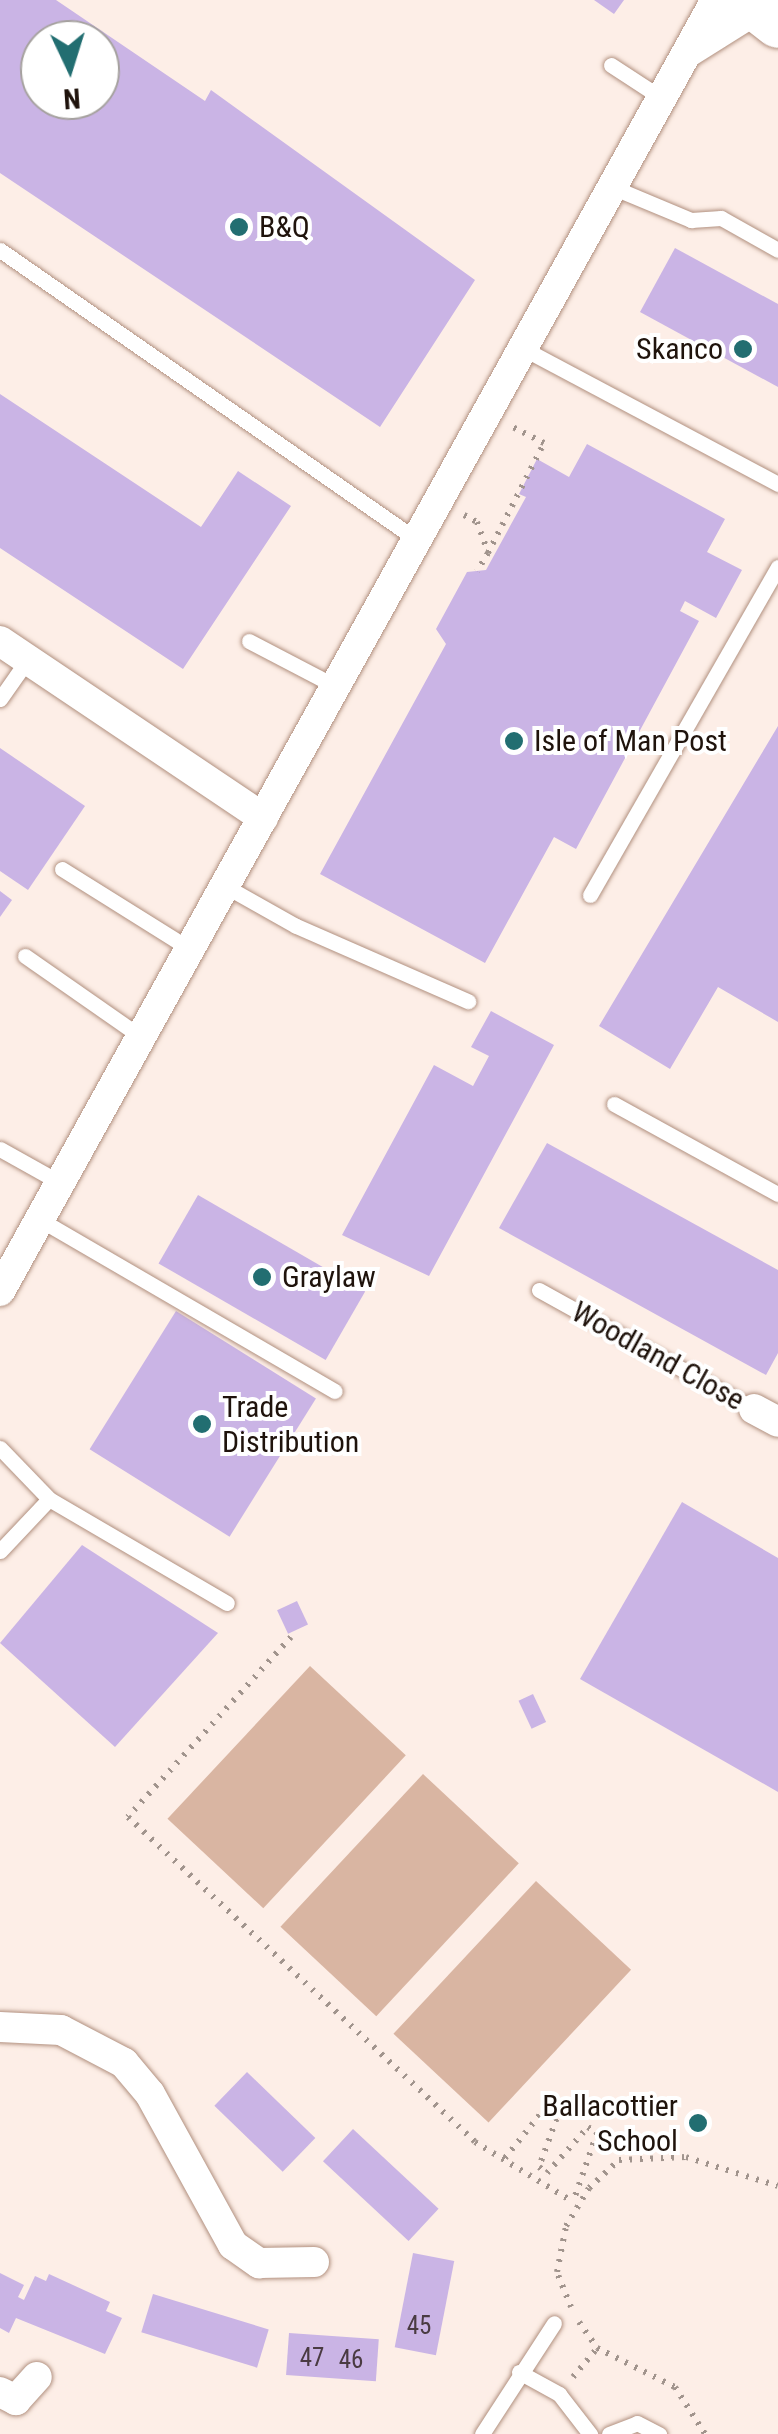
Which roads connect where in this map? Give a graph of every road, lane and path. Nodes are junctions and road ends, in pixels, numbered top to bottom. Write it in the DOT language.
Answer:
graph roads {
  1 [pos="750,8"];
  2 [pos="687,52"];
  3 [pos="611,65"];
  4 [pos="660,98"];
  5 [pos="612,187"];
  6 [pos="0,250"];
  7 [pos="778,250"];
  8 [pos="524,349"];
  9 [pos="488,414"];
  10 [pos="778,484"];
  11 [pos="440,503"];
  12 [pos="420,542"];
  13 [pos="488,553"];
  14 [pos="778,568"];
  15 [pos="477,571"];
  16 [pos="249,641"];
  17 [pos="0,642"];
  18 [pos="28,659"];
  19 [pos="337,688"];
  20 [pos="0,699"];
  21 [pos="263,818"];
  22 [pos="62,869"];
  23 [pos="225,886"];
  24 [pos="590,896"];
  25 [pos="190,949"];
  26 [pos="25,956"];
  27 [pos="468,1000"];
  28 [pos="141,1037"];
  29 [pos="614,1104"];
  30 [pos="0,1149"];
  31 [pos="59,1182"];
  32 [pos="778,1194"];
  33 [pos="39,1218"];
  34 [pos="8,1258"];
  35 [pos="539,1290"];
  36 [pos="0,1291"];
  37 [pos="334,1391"];
  38 [pos="766,1415"];
  39 [pos="0,1448"];
  40 [pos="49,1500"];
  41 [pos="0,1551"];
  42 [pos="227,1604"];
  43 [pos="291,1637"];
  44 [pos="0,2027"];
  45 [pos="505,2158"];
  46 [pos="778,2186"];
  47 [pos="570,2200"];
  48 [pos="578,2206"];
  49 [pos="314,2262"];
  50 [pos="554,2323"];
  51 [pos="519,2372"];
  52 [pos="482,2434"];
  53 [pos="590,2434"];
  54 [pos="608,2434"];
  55 [pos="659,2434"];
  56 [pos="704,2434"];
  1 -- 2 [label="street"];
  1 -- 2 [label="street"];
  2 -- 4 [label="street"];
  3 -- 4 [label="lane"];
  4 -- 5 [label="street"];
  5 -- 7 [label="lane"];
  5 -- 8 [label="street"];
  6 -- 12 [label="lane"];
  8 -- 9 [label="street"];
  8 -- 10 [label="lane"];
  9 -- 11 [label="street"];
  9 -- 13 [label="path"];
  11 -- 12 [label="street"];
  11 -- 13 [label="path"];
  12 -- 19 [label="street"];
  13 -- 15 [label="path"];
  14 -- 24 [label="lane"];
  16 -- 19 [label="lane"];
  17 -- 18 [label="street"];
  18 -- 20 [label="lane"];
  18 -- 21 [label="street"];
  19 -- 21 [label="street"];
  21 -- 23 [label="street"];
  22 -- 25 [label="lane"];
  23 -- 25 [label="street"];
  23 -- 27 [label="lane"];
  25 -- 28 [label="street"];
  26 -- 28 [label="lane"];
  28 -- 31 [label="street"];
  29 -- 32 [label="lane"];
  30 -- 31 [label="lane"];
  31 -- 33 [label="street"];
  33 -- 34 [label="street"];
  33 -- 37 [label="lane"];
  34 -- 36 [label="street"];
  35 -- 38 [label="lane, Woodland Close"];
  39 -- 40 [label="lane"];
  40 -- 41 [label="lane"];
  40 -- 42 [label="lane"];
  43 -- 45 [label="path"];
  44 -- 49 [label="street"];
  45 -- 47 [label="path"];
  45 -- 47 [label="path"];
  46 -- 48 [label="path"];
  47 -- 48 [label="path"];
  48 -- 56 [label="path"];
  50 -- 51 [label="lane"];
  51 -- 52 [label="lane"];
  51 -- 53 [label="lane"];
  54 -- 55 [label="lane"];
}
